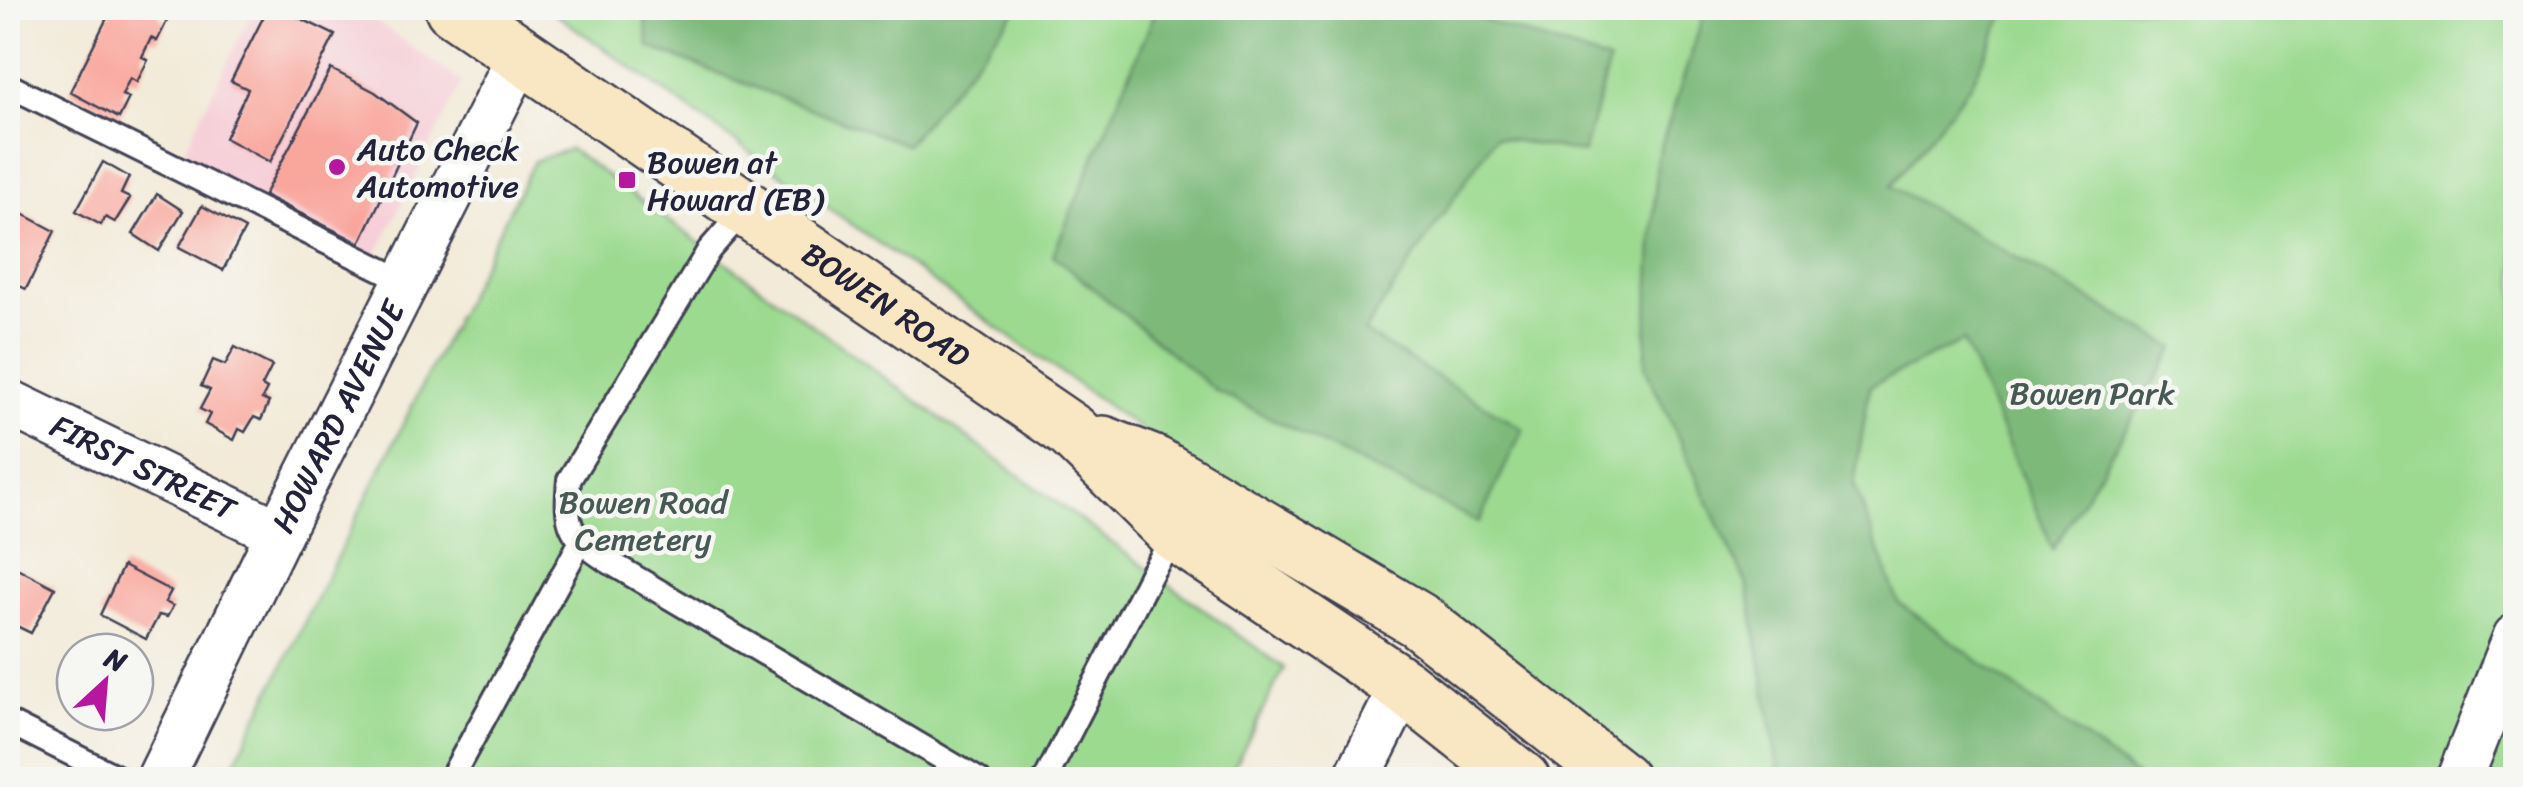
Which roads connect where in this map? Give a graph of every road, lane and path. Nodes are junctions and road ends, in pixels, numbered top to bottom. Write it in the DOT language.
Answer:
graph roads {
  1 [pos="453,8"];
  2 [pos="521,54"];
  3 [pos="8,85"];
  4 [pos="746,208"];
  5 [pos="407,282"];
  6 [pos="8,402"];
  7 [pos="1072,432"];
  8 [pos="279,533"];
  9 [pos="1176,534"];
  10 [pos="580,543"];
  11 [pos="2516,637"];
  12 [pos="1403,686"];
  13 [pos="8,722"];
  14 [pos="122,780"];
  15 [pos="158,780"];
  16 [pos="450,780"];
  17 [pos="978,780"];
  18 [pos="1045,780"];
  19 [pos="1356,780"];
  20 [pos="1522,780"];
  21 [pos="1621,780"];
  22 [pos="2459,780"];
  1 -- 2 [label="main road, BOWEN ROAD"];
  2 -- 4 [label="main road, BOWEN ROAD"];
  2 -- 5 [label="street, HOWARD AVENUE"];
  3 -- 5 [label="lane"];
  4 -- 7 [label="main road, BOWEN ROAD"];
  4 -- 10 [label="lane"];
  5 -- 8 [label="street, HOWARD AVENUE"];
  6 -- 8 [label="street, FIRST STREET"];
  7 -- 9 [label="main road, BOWEN ROAD"];
  7 -- 21 [label="main road, BOWEN ROAD"];
  8 -- 15 [label="street, HOWARD AVENUE"];
  9 -- 12 [label="main road, BOWEN ROAD"];
  9 -- 18 [label="lane"];
  10 -- 16 [label="lane"];
  10 -- 17 [label="lane"];
  11 -- 22 [label="street"];
  12 -- 19 [label="street"];
  12 -- 20 [label="main road, BOWEN ROAD"];
  13 -- 14 [label="lane"];
}
